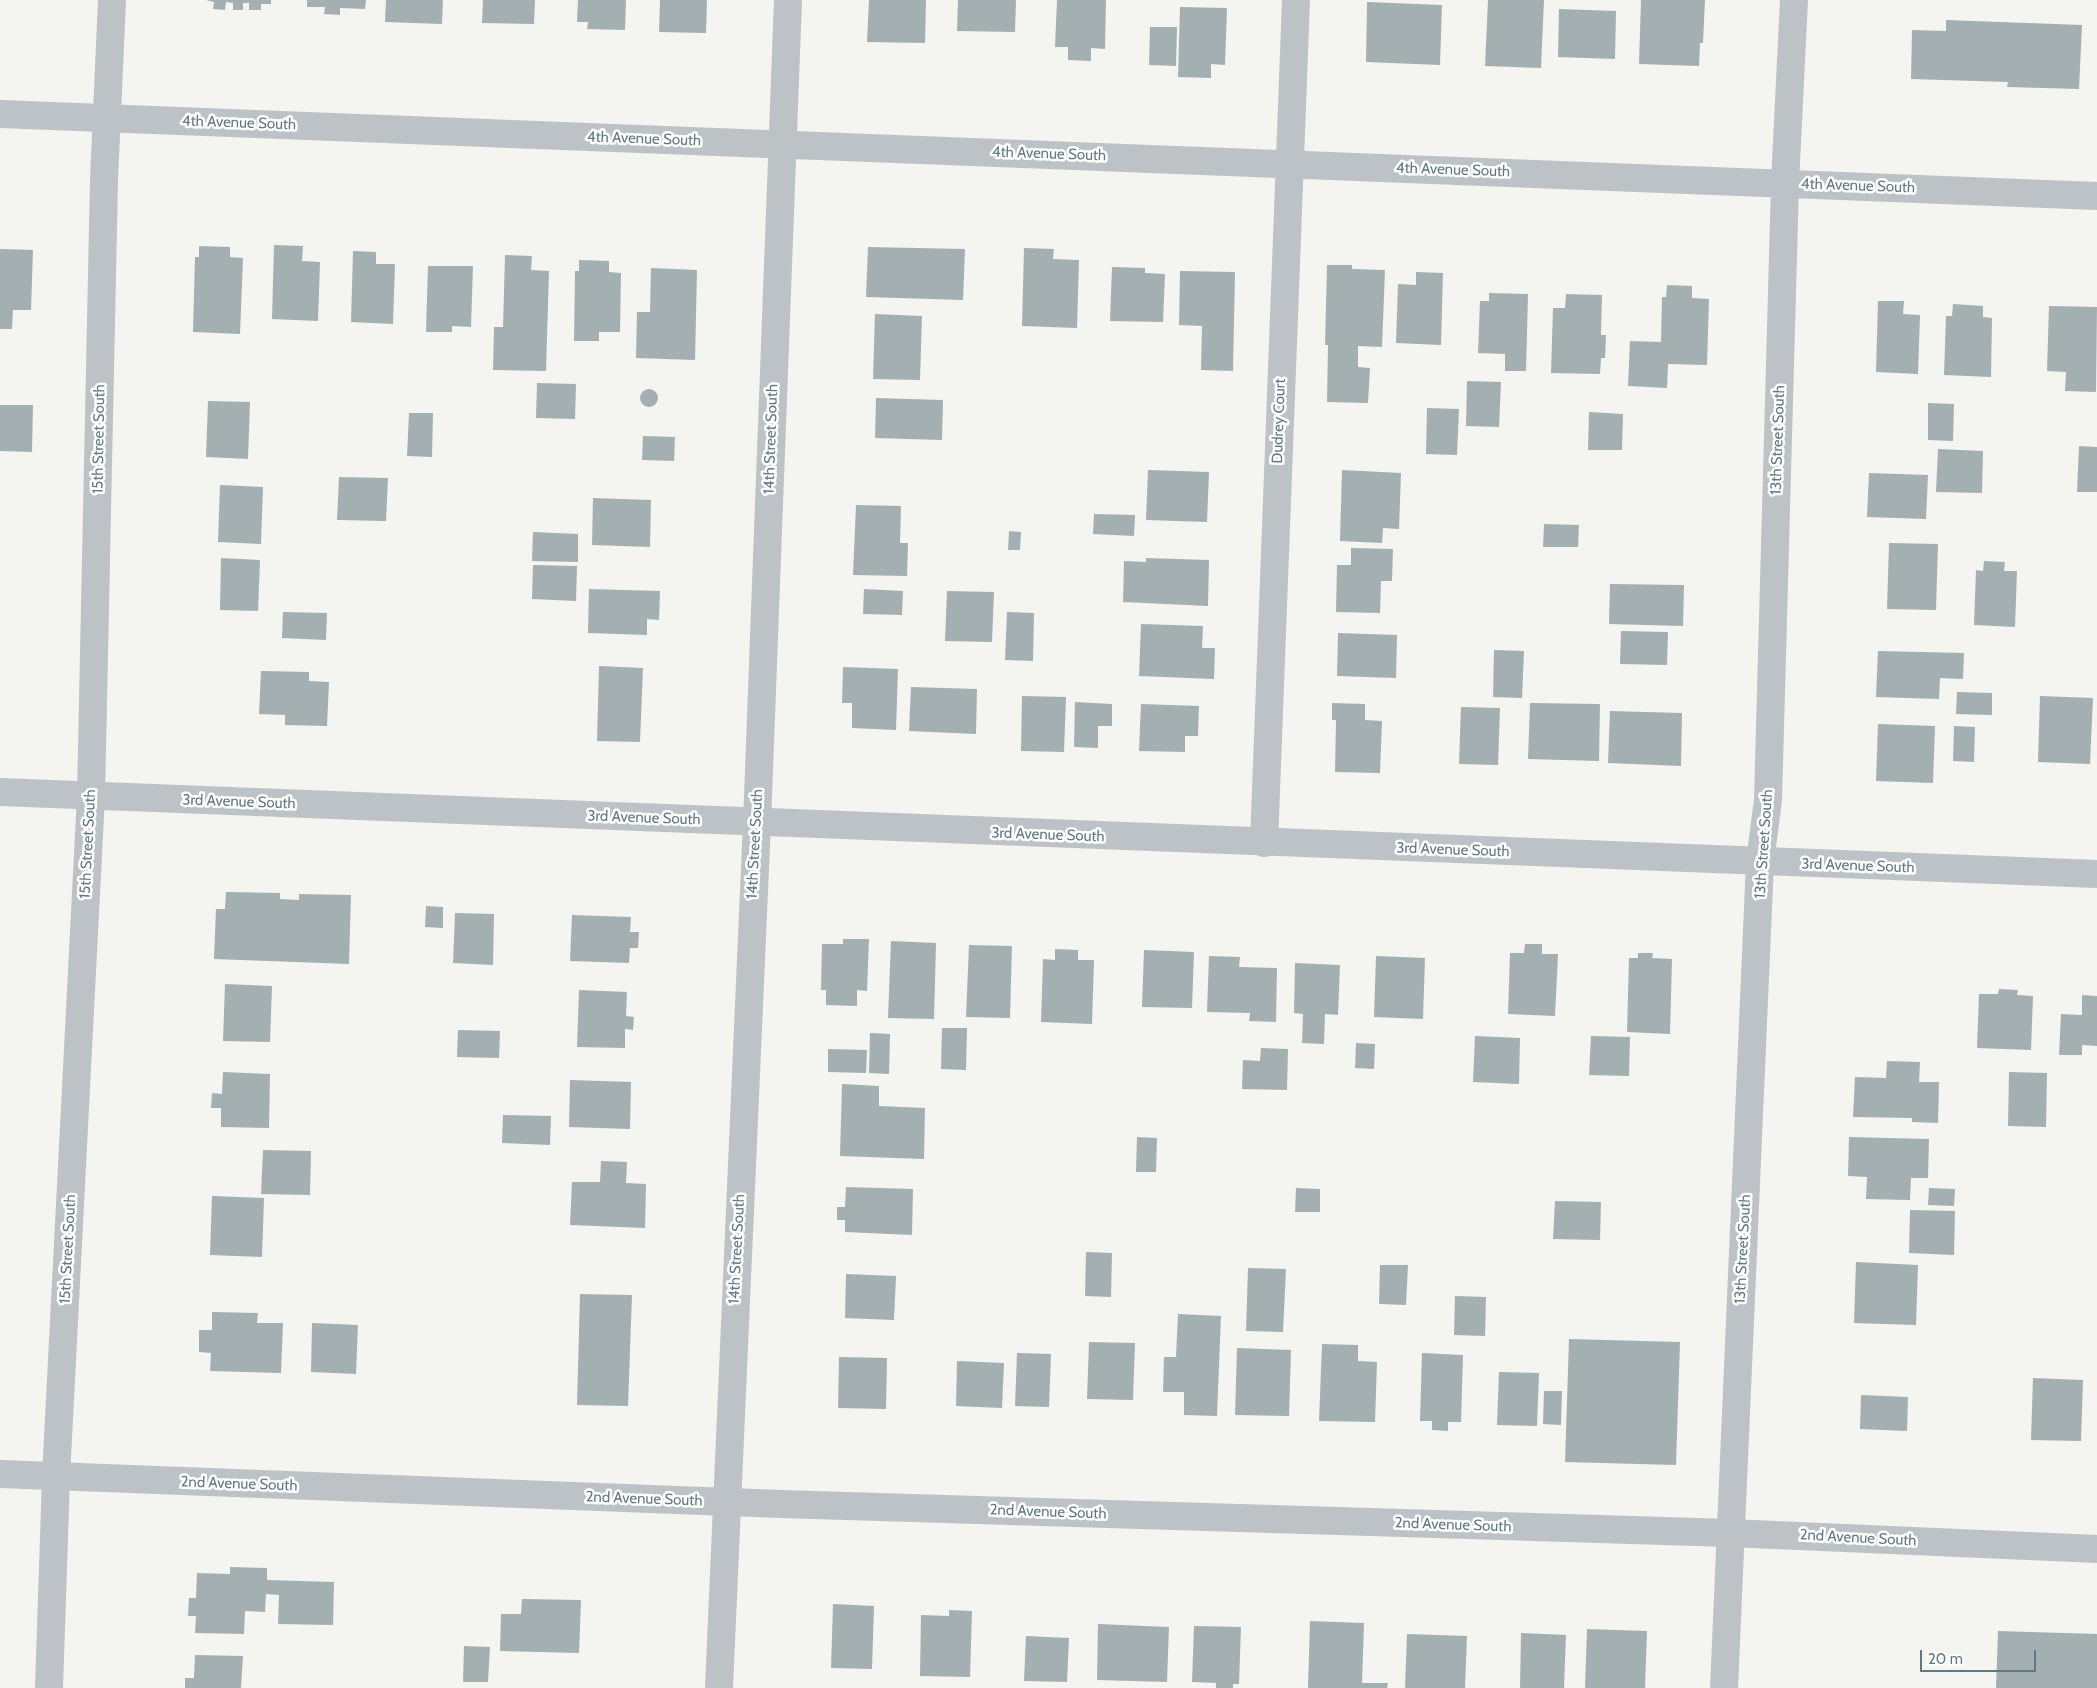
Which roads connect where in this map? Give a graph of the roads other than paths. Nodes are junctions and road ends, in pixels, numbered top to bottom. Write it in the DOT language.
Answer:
graph roads {
  1 [pos="112,0"];
  2 [pos="788,0"];
  3 [pos="1296,0"];
  4 [pos="1794,0"];
  5 [pos="0,114"];
  6 [pos="106,118"];
  7 [pos="782,144"];
  8 [pos="1289,163"];
  9 [pos="1785,183"];
  10 [pos="2097,196"];
  11 [pos="0,792"];
  12 [pos="91,796"];
  13 [pos="757,823"];
  14 [pos="1264,843"];
  15 [pos="1760,862"];
  16 [pos="2097,874"];
  17 [pos="0,1474"];
  18 [pos="56,1477"];
  19 [pos="725,1502"];
  20 [pos="1730,1533"];
  21 [pos="2097,1549"];
  22 [pos="49,1688"];
  23 [pos="719,1688"];
  24 [pos="1724,1688"];
  1 -- 6 [label="street, 15th Street South"];
  2 -- 7 [label="street, 14th Street South"];
  3 -- 8 [label="street, Dudrey Court"];
  4 -- 9 [label="street, 13th Street South"];
  5 -- 6 [label="street, 4th Avenue South"];
  6 -- 7 [label="street, 4th Avenue South"];
  6 -- 12 [label="street, 15th Street South"];
  7 -- 8 [label="street, 4th Avenue South"];
  7 -- 13 [label="street, 14th Street South"];
  8 -- 9 [label="street, 4th Avenue South"];
  8 -- 14 [label="street, Dudrey Court"];
  9 -- 10 [label="street, 4th Avenue South"];
  9 -- 15 [label="street, 13th Street South"];
  11 -- 12 [label="street, 3rd Avenue South"];
  12 -- 13 [label="street, 3rd Avenue South"];
  12 -- 18 [label="street, 15th Street South"];
  13 -- 14 [label="street, 3rd Avenue South"];
  13 -- 19 [label="street, 14th Street South"];
  14 -- 15 [label="street, 3rd Avenue South"];
  15 -- 16 [label="street, 3rd Avenue South"];
  15 -- 20 [label="street, 13th Street South"];
  17 -- 18 [label="street, 2nd Avenue South"];
  18 -- 19 [label="street, 2nd Avenue South"];
  18 -- 22 [label="street, 15th Street South"];
  19 -- 20 [label="street, 2nd Avenue South"];
  19 -- 23 [label="street, 14th Street South"];
  20 -- 21 [label="street, 2nd Avenue South"];
  20 -- 24 [label="street, 13th Street South"];
}
